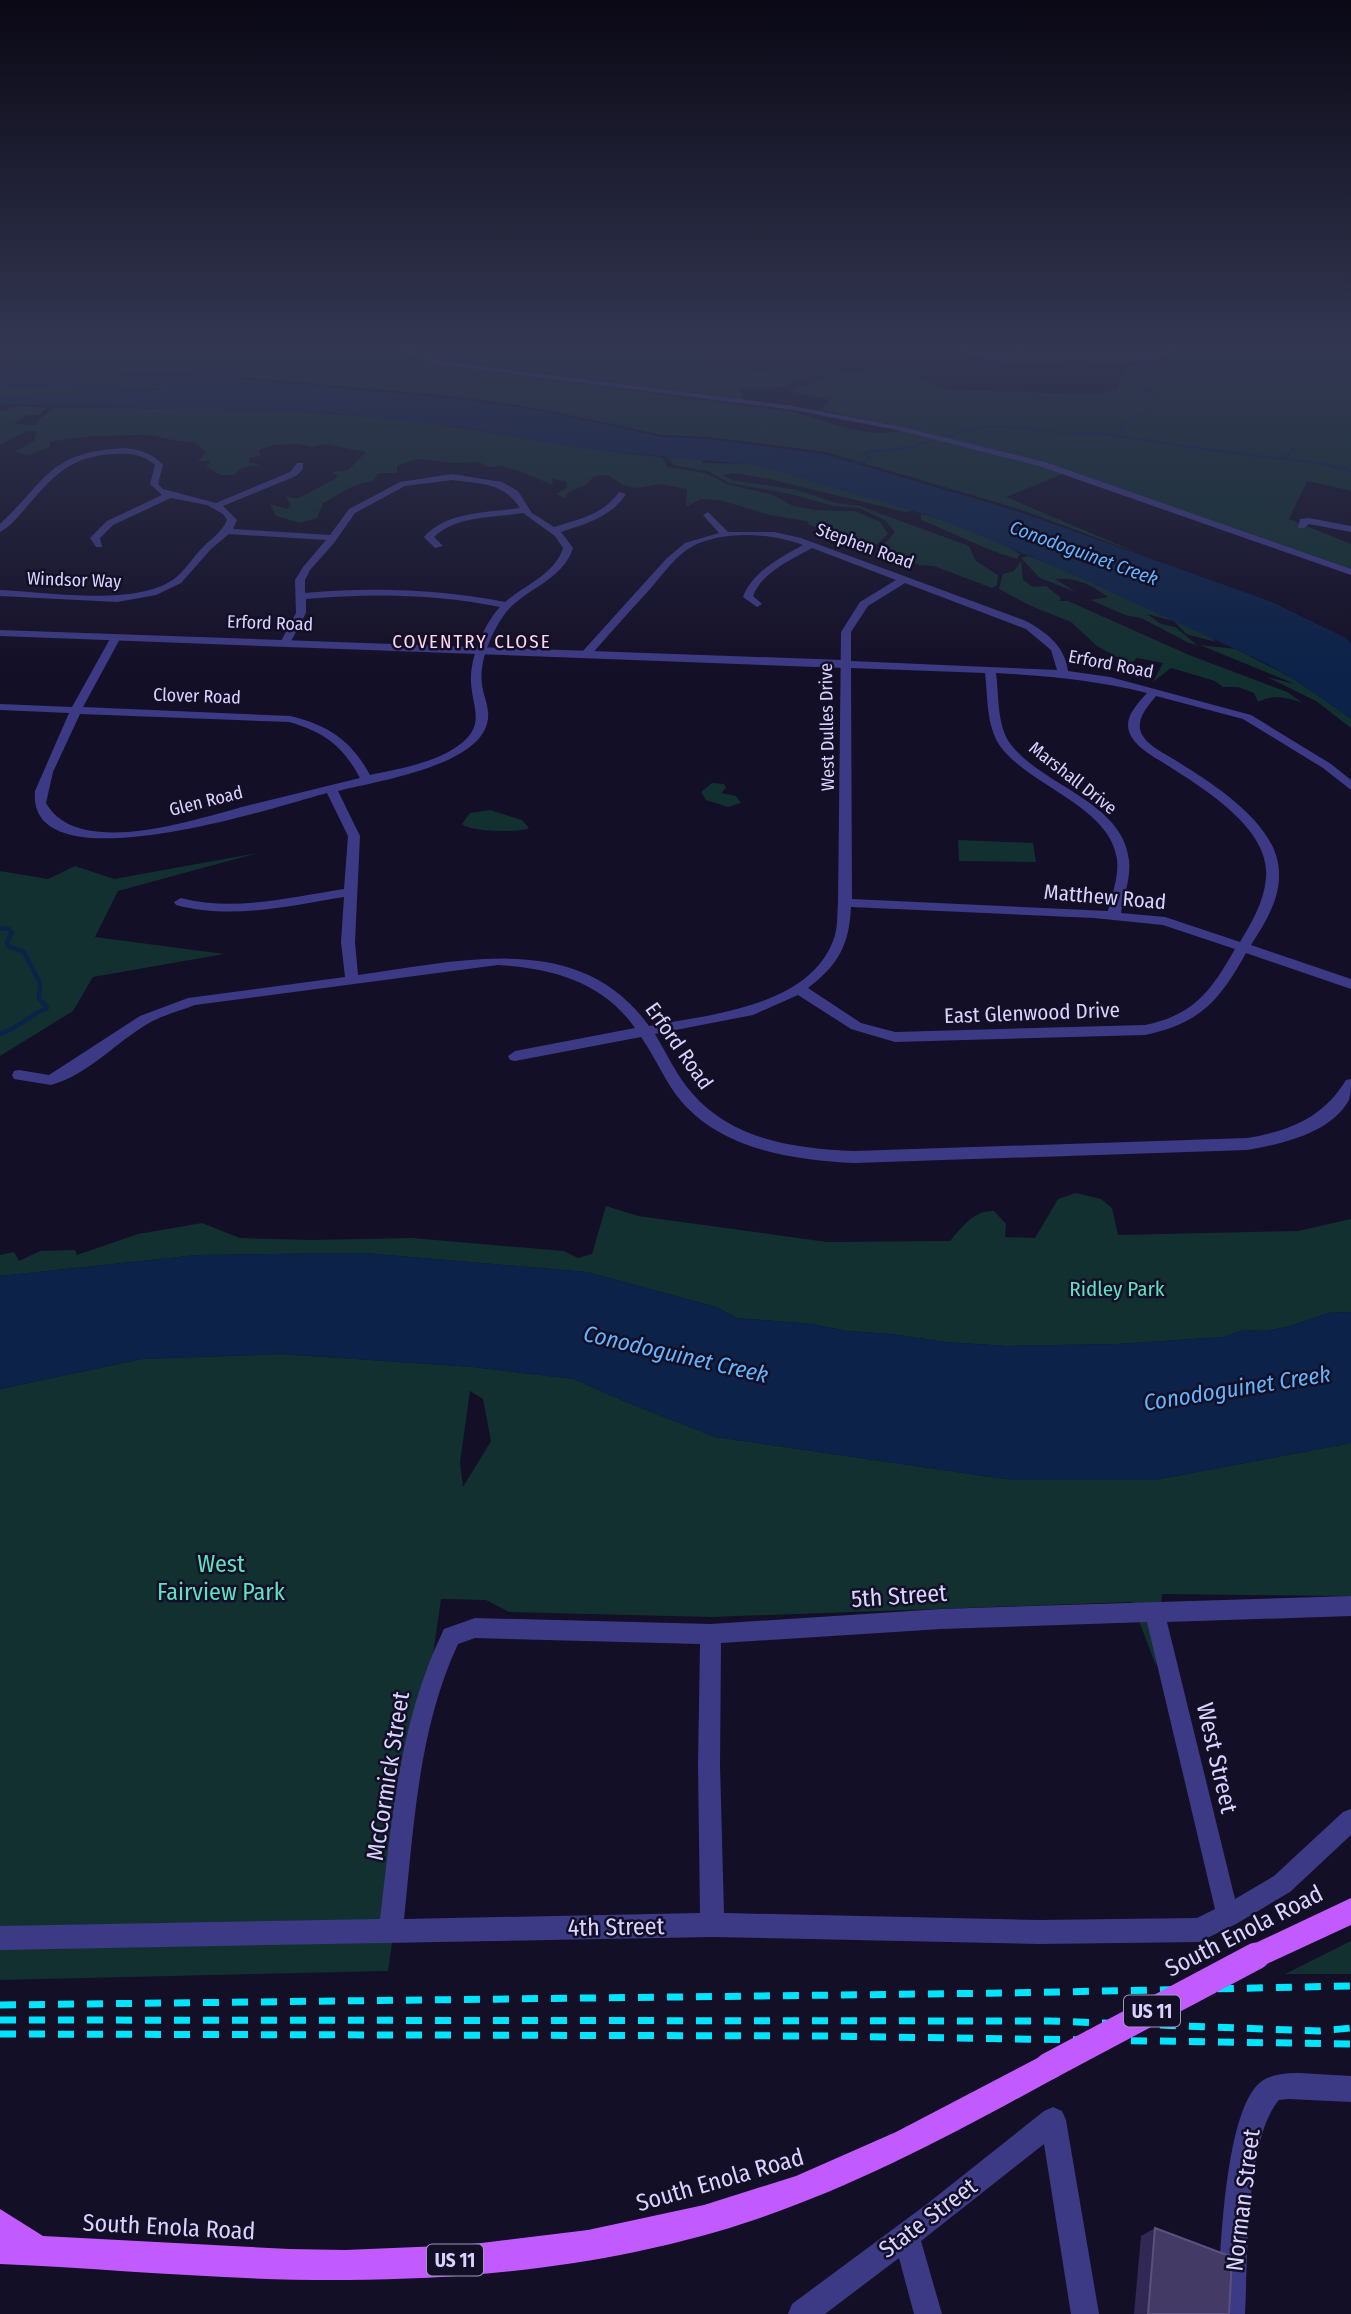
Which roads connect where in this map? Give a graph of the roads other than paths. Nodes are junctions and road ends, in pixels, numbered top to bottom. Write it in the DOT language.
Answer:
graph roads {
  1 [pos="79,457"];
  2 [pos="150,457"];
  3 [pos="1014,457"];
  4 [pos="300,465"];
  5 [pos="622,494"];
  6 [pos="168,495"];
  7 [pos="215,506"];
  8 [pos="526,510"];
  9 [pos="708,515"];
  10 [pos="1301,526"];
  11 [pos="0,529"];
  12 [pos="1351,529"];
  13 [pos="228,531"];
  14 [pos="553,531"];
  15 [pos="725,534"];
  16 [pos="333,538"];
  17 [pos="99,545"];
  18 [pos="811,545"];
  19 [pos="438,546"];
  20 [pos="1351,572"];
  21 [pos="904,579"];
  22 [pos="0,593"];
  23 [pos="301,596"];
  24 [pos="757,604"];
  25 [pos="506,605"];
  26 [pos="0,633"];
  27 [pos="116,637"];
  28 [pos="285,643"];
  29 [pos="482,650"];
  30 [pos="586,654"];
  31 [pos="844,664"];
  32 [pos="990,670"];
  33 [pos="1063,673"];
  34 [pos="1154,691"];
  35 [pos="0,707"];
  36 [pos="77,709"];
  37 [pos="367,780"];
  38 [pos="1351,786"];
  39 [pos="331,789"];
  40 [pos="352,892"];
  41 [pos="181,902"];
  42 [pos="845,903"];
  43 [pos="1114,915"];
  44 [pos="1243,947"];
  45 [pos="352,980"];
  46 [pos="1351,984"];
  47 [pos="797,988"];
  48 [pos="645,1033"];
  49 [pos="515,1056"];
  50 [pos="19,1075"];
  51 [pos="1351,1084"];
  52 [pos="1351,1606"];
  53 [pos="1155,1613"];
  54 [pos="711,1634"];
  55 [pos="451,1636"];
  56 [pos="1351,1821"];
  57 [pos="1351,1911"];
  58 [pos="1228,1916"];
  59 [pos="712,1925"];
  60 [pos="391,1929"];
  61 [pos="0,1938"];
  62 [pos="1351,2089"];
  63 [pos="0,2224"];
  64 [pos="906,2235"];
  65 [pos="0,2249"];
  66 [pos="40,2251"];
  67 [pos="802,2314"];
  68 [pos="928,2314"];
  69 [pos="1085,2314"];
  70 [pos="1231,2314"];
  1 -- 11 [label="street"];
  2 -- 6 [label="street"];
  3 -- 20 [label="street"];
  4 -- 7 [label="street"];
  5 -- 14 [label="street"];
  6 -- 7 [label="street"];
  6 -- 17 [label="street"];
  7 -- 13 [label="street"];
  8 -- 14 [label="street"];
  8 -- 16 [label="street"];
  8 -- 19 [label="street"];
  9 -- 15 [label="street"];
  10 -- 12 [label="street"];
  13 -- 16 [label="street"];
  13 -- 22 [label="street, Windsor Way"];
  14 -- 25 [label="street"];
  15 -- 18 [label="street, Stephen Road"];
  15 -- 30 [label="street, Stephen Road"];
  16 -- 23 [label="street"];
  18 -- 21 [label="street, Stephen Road"];
  18 -- 24 [label="street"];
  21 -- 31 [label="street, West Dulles Drive"];
  21 -- 33 [label="street, Stephen Road"];
  23 -- 25 [label="street"];
  23 -- 28 [label="street"];
  25 -- 29 [label="street, Glen Road"];
  26 -- 27 [label="street, Erford Road"];
  27 -- 28 [label="street, Erford Road"];
  27 -- 36 [label="street, Glen Road"];
  28 -- 29 [label="street, Erford Road"];
  29 -- 30 [label="street, Erford Road"];
  29 -- 37 [label="street, Glen Road"];
  30 -- 31 [label="street, Erford Road"];
  31 -- 32 [label="street, Erford Road"];
  31 -- 42 [label="street, West Dulles Drive"];
  32 -- 33 [label="street, Erford Road"];
  32 -- 43 [label="street, Marshall Drive"];
  33 -- 34 [label="street, Erford Road"];
  34 -- 38 [label="street, Erford Road"];
  34 -- 44 [label="street, East Glenwood Drive"];
  35 -- 36 [label="street, Clover Road"];
  36 -- 37 [label="street, Clover Road"];
  36 -- 39 [label="street, Glen Road"];
  37 -- 39 [label="street, Glen Road"];
  39 -- 40 [label="street"];
  40 -- 41 [label="street"];
  40 -- 45 [label="street"];
  42 -- 43 [label="street, Matthew Road"];
  42 -- 47 [label="street, West Dulles Drive"];
  43 -- 44 [label="street, Matthew Road"];
  44 -- 46 [label="street, Matthew Road"];
  44 -- 47 [label="street, East Glenwood Drive"];
  45 -- 48 [label="street, Erford Road"];
  45 -- 50 [label="street, Erford Road"];
  47 -- 48 [label="street, West Dulles Drive"];
  48 -- 49 [label="street, West Dulles Drive"];
  48 -- 51 [label="street, Erford Road"];
  52 -- 53 [label="street, 5th Street"];
  53 -- 54 [label="street, 5th Street"];
  53 -- 58 [label="street, West Street"];
  54 -- 55 [label="street, 5th Street"];
  54 -- 59 [label="street"];
  55 -- 60 [label="street, McCormick Street"];
  56 -- 58 [label="street"];
  57 -- 66 [label="main road, South Enola Road / US 11, bridge"];
  58 -- 59 [label="street, 4th Street"];
  59 -- 60 [label="street, 4th Street"];
  60 -- 61 [label="street, 4th Street"];
  62 -- 70 [label="street, Norman Street"];
  63 -- 66 [label="main road"];
  64 -- 67 [label="street, State Street"];
  64 -- 68 [label="street"];
  64 -- 69 [label="street, State Street"];
  65 -- 66 [label="main road, South Enola Road / US 11"];
}
